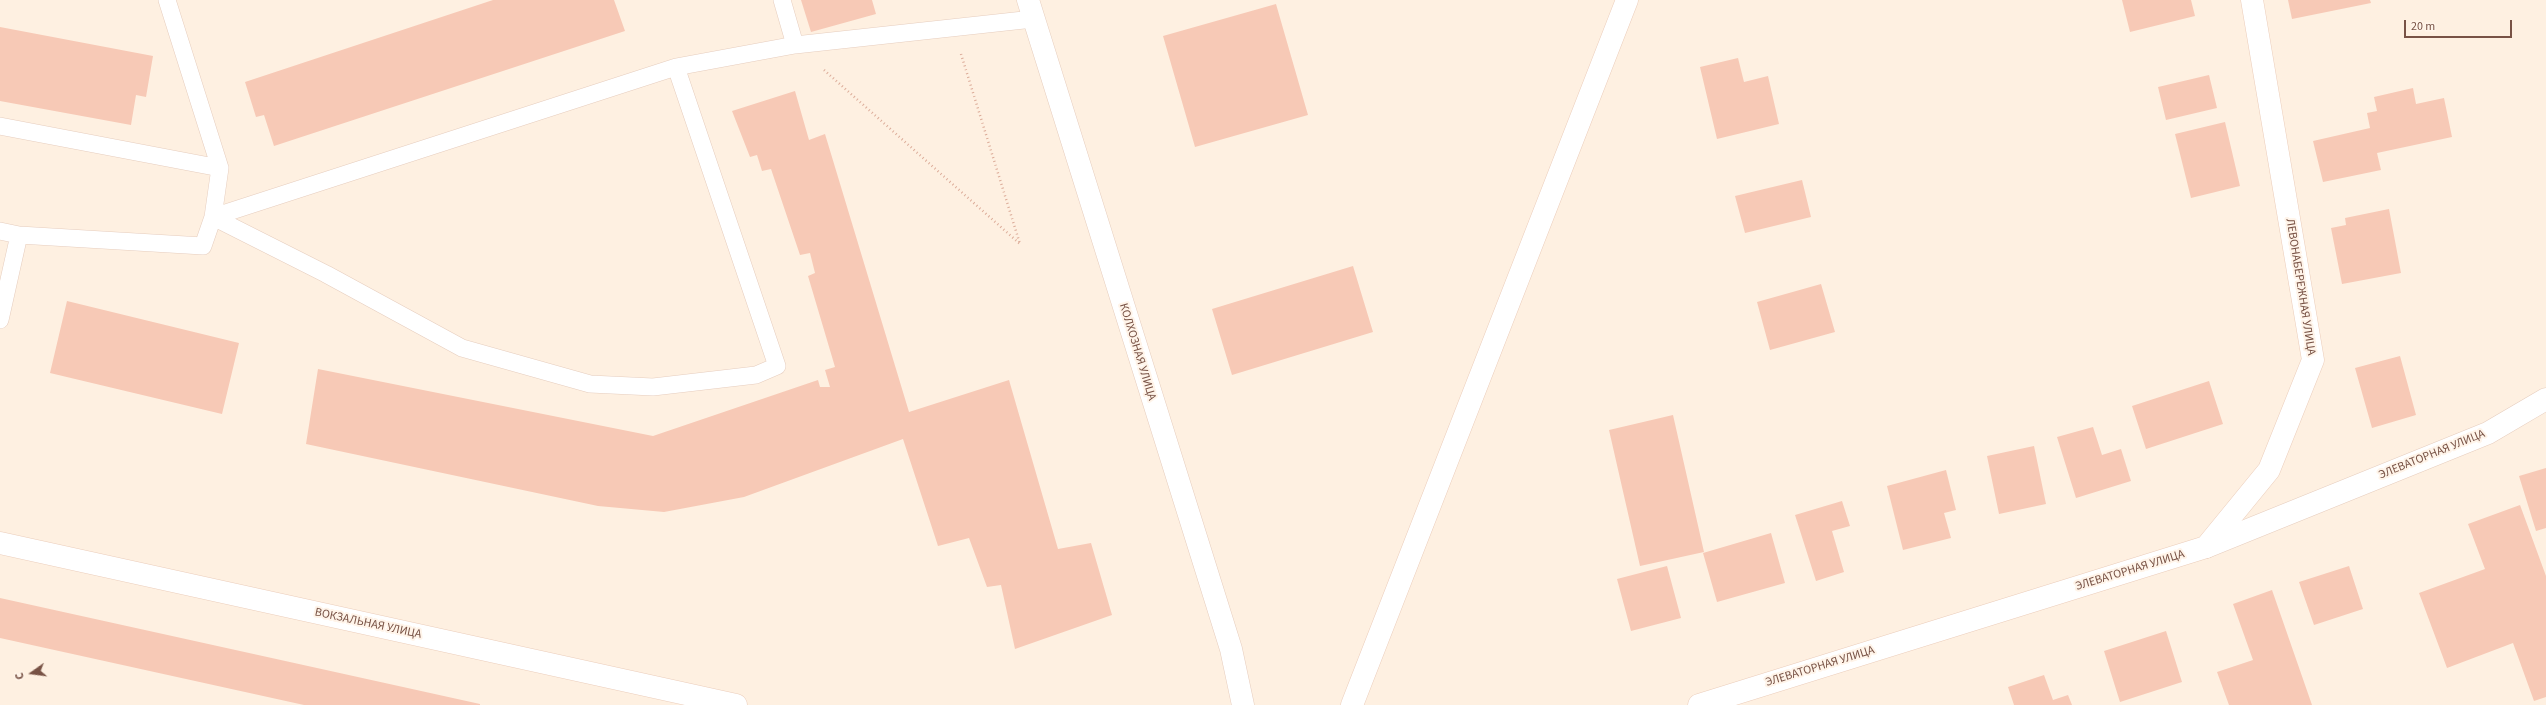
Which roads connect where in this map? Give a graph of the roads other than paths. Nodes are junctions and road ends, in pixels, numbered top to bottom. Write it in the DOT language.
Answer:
graph roads {
  1 [pos="167,0"];
  2 [pos="782,0"];
  3 [pos="1627,0"];
  4 [pos="2252,0"];
  5 [pos="1030,9"];
  6 [pos="795,45"];
  7 [pos="676,67"];
  8 [pos="0,126"];
  9 [pos="220,168"];
  10 [pos="213,217"];
  11 [pos="0,231"];
  12 [pos="19,235"];
  13 [pos="0,320"];
  14 [pos="2546,399"];
  15 [pos="0,543"];
  16 [pos="2206,547"];
  17 [pos="736,705"];
  18 [pos="1243,705"];
  19 [pos="1352,705"];
  20 [pos="1699,705"];
  1 -- 9 [label="lane"];
  2 -- 6 [label="lane"];
  3 -- 19 [label="street"];
  4 -- 16 [label="street, ЛЕВОНАБЕРЕЖНАЯ УЛИЦА"];
  5 -- 6 [label="lane"];
  5 -- 18 [label="street, КОЛХОЗНАЯ УЛИЦА"];
  6 -- 7 [label="lane"];
  7 -- 10 [label="lane"];
  7 -- 10 [label="lane"];
  8 -- 9 [label="lane"];
  9 -- 10 [label="lane"];
  10 -- 12 [label="lane"];
  11 -- 12 [label="lane"];
  12 -- 13 [label="lane"];
  14 -- 16 [label="street, ЭЛЕВАТОРНАЯ УЛИЦА"];
  15 -- 17 [label="street, ВОКЗАЛЬНАЯ УЛИЦА"];
  16 -- 20 [label="street, ЭЛЕВАТОРНАЯ УЛИЦА"];
}
